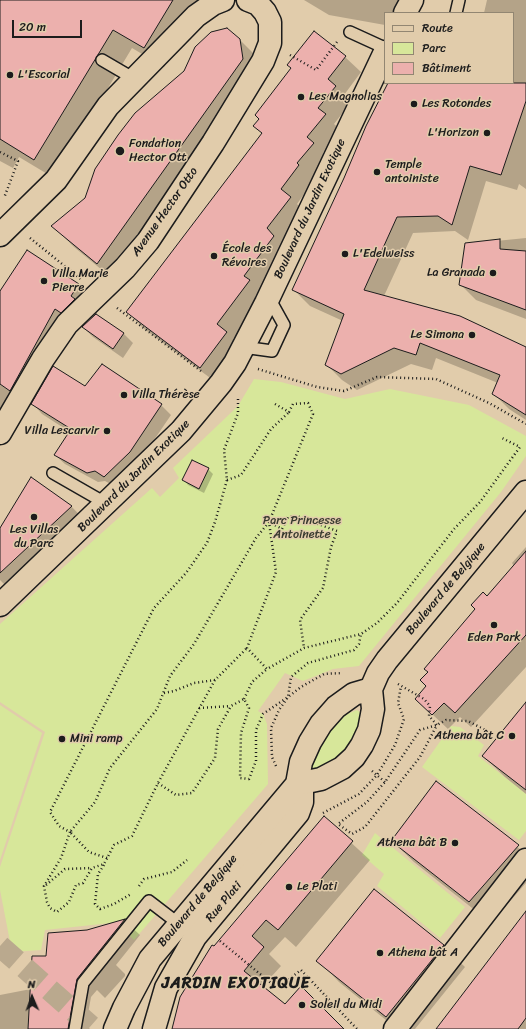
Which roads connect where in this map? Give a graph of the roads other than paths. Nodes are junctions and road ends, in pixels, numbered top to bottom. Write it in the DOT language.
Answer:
graph roads {
  1 [pos="223,0"];
  2 [pos="412,0"];
  3 [pos="459,0"];
  4 [pos="255,1"];
  5 [pos="406,12"];
  6 [pos="456,12"];
  7 [pos="350,32"];
  8 [pos="384,48"];
  9 [pos="384,54"];
  10 [pos="102,60"];
  11 [pos="133,80"];
  12 [pos="7,229"];
  13 [pos="0,433"];
  14 [pos="53,473"];
  15 [pos="526,492"];
  16 [pos="107,504"];
  17 [pos="0,605"];
  18 [pos="371,689"];
  19 [pos="297,784"];
  20 [pos="526,860"];
  21 [pos="179,924"];
  22 [pos="75,1029"];
  23 [pos="115,1029"];
  24 [pos="154,1029"];
  25 [pos="395,1029"];
  1 -- 11 [label="street"];
  2 -- 5 [label="street"];
  3 -- 6 [label="lane"];
  4 -- 13 [label="street, Avenue Hector Otto"];
  7 -- 8 [label="lane"];
  9 -- 16 [label="street, Boulevard du Jardin Exotique"];
  10 -- 11 [label="lane"];
  11 -- 12 [label="street"];
  14 -- 16 [label="lane"];
  15 -- 18 [label="street, Boulevard de Belgique"];
  16 -- 17 [label="street, Boulevard du Jardin Exotique"];
  18 -- 19 [label="street, Boulevard de Belgique"];
  18 -- 19 [label="street"];
  19 -- 21 [label="street, Boulevard de Belgique"];
  19 -- 24 [label="street, Rue Plati"];
  20 -- 25 [label="street"];
  21 -- 22 [label="lane"];
  21 -- 23 [label="street, Boulevard de Belgique"];
}
